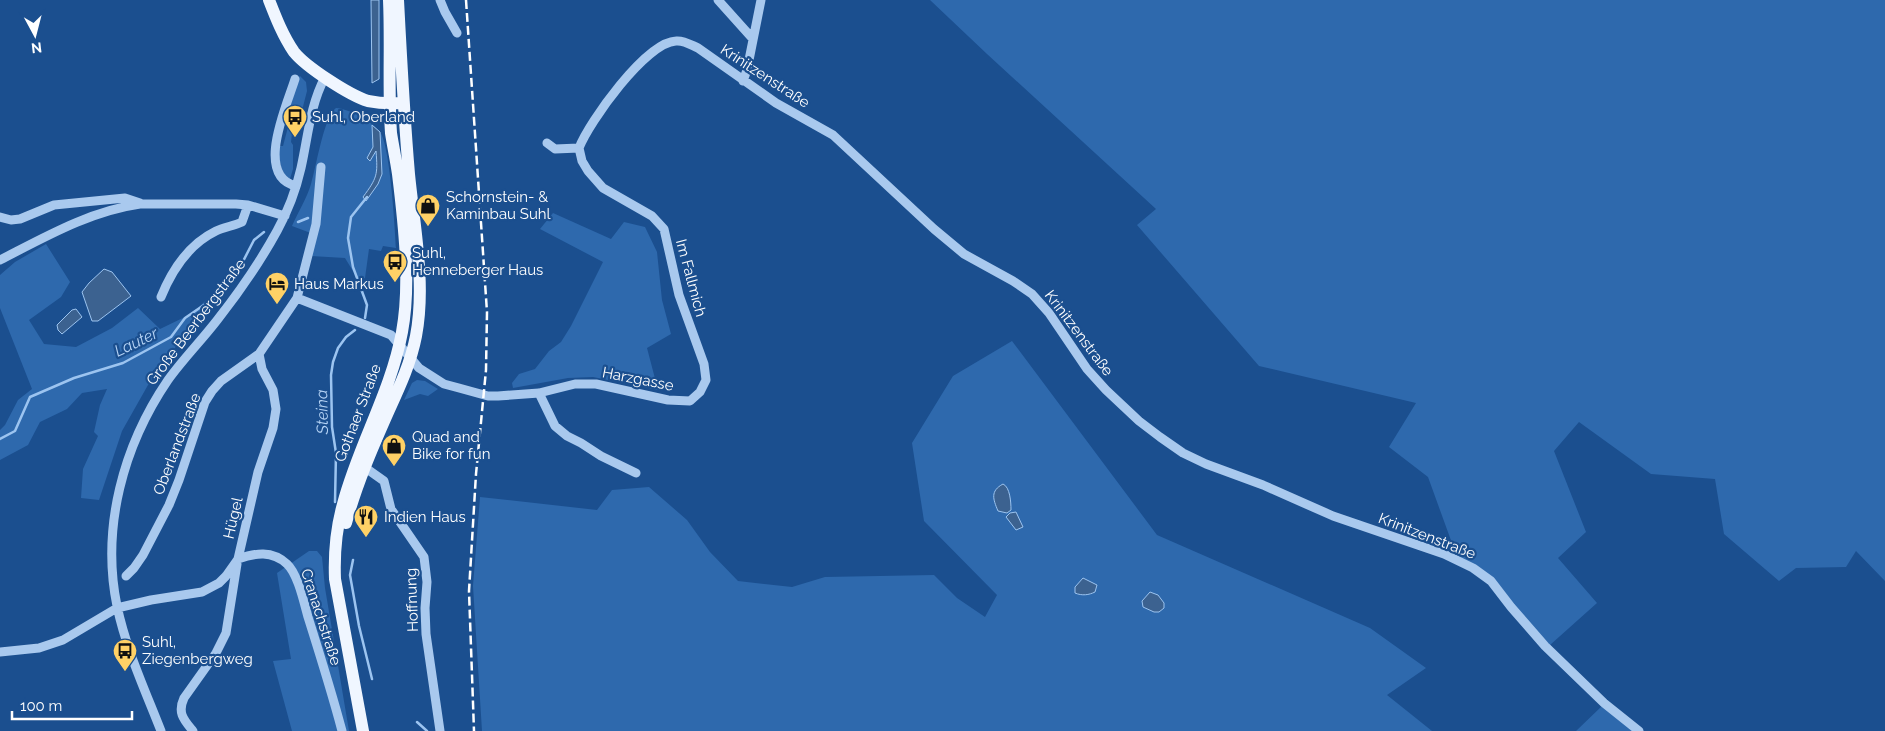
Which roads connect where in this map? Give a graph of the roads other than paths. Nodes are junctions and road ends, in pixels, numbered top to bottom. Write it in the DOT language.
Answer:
graph roads {
  1 [pos="269,0"];
  2 [pos="389,0"];
  3 [pos="398,0"];
  4 [pos="440,0"];
  5 [pos="718,0"];
  6 [pos="761,0"];
  7 [pos="457,33"];
  8 [pos="753,39"];
  9 [pos="325,77"];
  10 [pos="295,79"];
  11 [pos="743,81"];
  12 [pos="397,103"];
  13 [pos="546,143"];
  14 [pos="579,148"];
  15 [pos="321,167"];
  16 [pos="296,186"];
  17 [pos="140,204"];
  18 [pos="248,205"];
  19 [pos="285,216"];
  20 [pos="0,217"];
  21 [pos="0,260"];
  22 [pos="161,297"];
  23 [pos="297,298"];
  24 [pos="400,344"];
  25 [pos="260,354"];
  26 [pos="410,359"];
  27 [pos="704,364"];
  28 [pos="539,393"];
  29 [pos="361,465"];
  30 [pos="636,472"];
  31 [pos="238,559"];
  32 [pos="126,576"];
  33 [pos="118,608"];
  34 [pos="0,652"];
  35 [pos="161,731"];
  36 [pos="193,731"];
  37 [pos="342,731"];
  38 [pos="363,731"];
  39 [pos="440,731"];
  40 [pos="1639,731"];
  1 -- 9 [label="main road"];
  2 -- 12 [label="main road"];
  3 -- 12 [label="main road"];
  4 -- 7 [label="street"];
  5 -- 8 [label="street"];
  6 -- 8 [label="street"];
  8 -- 11 [label="street"];
  9 -- 12 [label="main road"];
  9 -- 16 [label="street, Große Beerbergstraße"];
  10 -- 16 [label="street"];
  11 -- 14 [label="street, Krinitzenstraße"];
  11 -- 40 [label="street, Krinitzenstraße"];
  12 -- 24 [label="main road, Gothaer Straße"];
  12 -- 26 [label="main road"];
  13 -- 14 [label="street"];
  14 -- 27 [label="street, Im Fallmich"];
  15 -- 23 [label="street, Oberlandstraße"];
  16 -- 19 [label="street, Große Beerbergstraße"];
  17 -- 18 [label="street"];
  17 -- 20 [label="street"];
  17 -- 21 [label="street"];
  18 -- 19 [label="street"];
  18 -- 22 [label="street"];
  19 -- 33 [label="street, Große Beerbergstraße"];
  23 -- 24 [label="street, Harzgasse"];
  23 -- 25 [label="street, Oberlandstraße"];
  24 -- 26 [label="street, Harzgasse"];
  24 -- 29 [label="main road, Gothaer Straße"];
  25 -- 31 [label="street, Hügel"];
  25 -- 32 [label="street, Oberlandstraße"];
  26 -- 28 [label="street, Harzgasse"];
  26 -- 29 [label="main road"];
  27 -- 28 [label="street, Harzgasse"];
  28 -- 30 [label="street"];
  29 -- 38 [label="main road"];
  29 -- 39 [label="street, Hoffnung"];
  31 -- 33 [label="street, Hügel"];
  31 -- 36 [label="street"];
  31 -- 37 [label="street, Cranachstraße"];
  33 -- 34 [label="street"];
  33 -- 35 [label="street, Große Beerbergstraße"];
}
